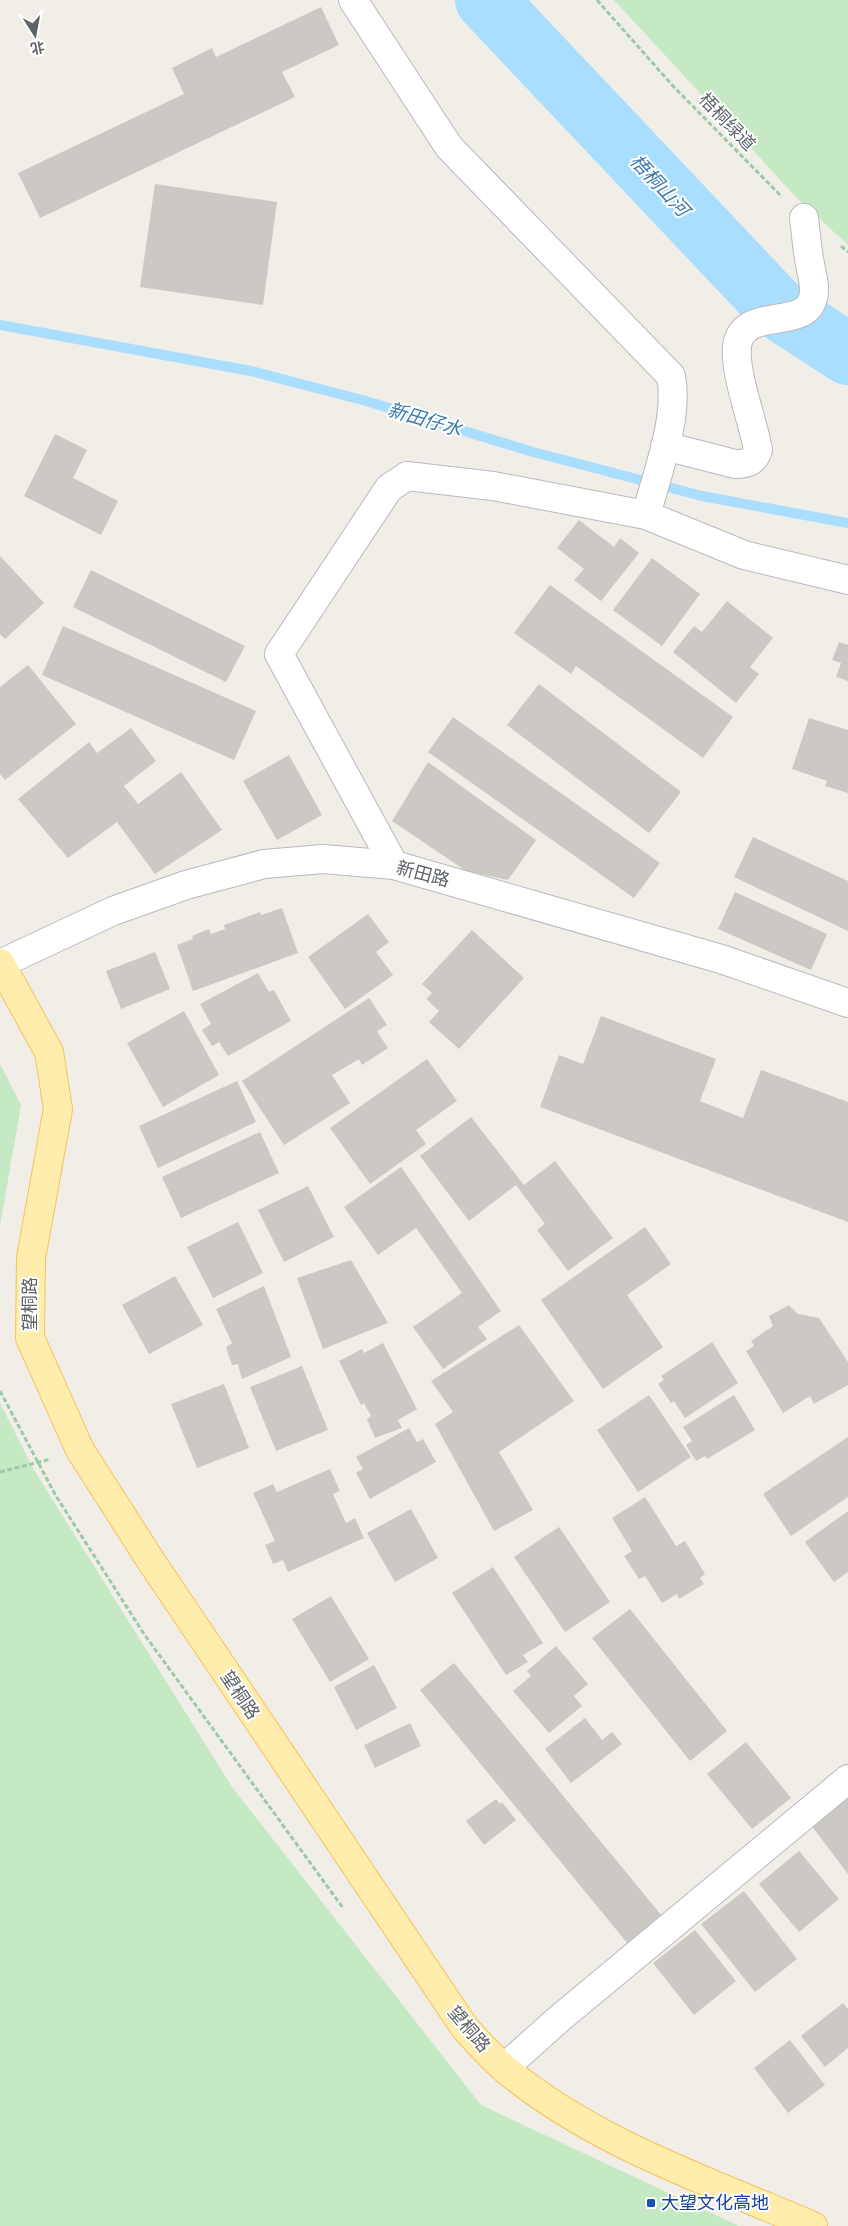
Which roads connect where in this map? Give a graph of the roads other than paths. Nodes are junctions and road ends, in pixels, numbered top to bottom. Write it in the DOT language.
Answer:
graph roads {
  1 [pos="353,0"];
  2 [pos="804,218"];
  3 [pos="664,446"];
  4 [pos="646,515"];
  5 [pos="848,580"];
  6 [pos="394,865"];
  7 [pos="0,964"];
  8 [pos="848,1002"];
  9 [pos="848,1779"];
  10 [pos="504,2068"];
  11 [pos="813,2226"];
  1 -- 3 [label="street"];
  2 -- 3 [label="street"];
  3 -- 4 [label="street"];
  4 -- 5 [label="street"];
  4 -- 6 [label="street"];
  6 -- 7 [label="street, 新田路"];
  6 -- 8 [label="street, 新田路"];
  7 -- 10 [label="main road, 望桐路"];
  9 -- 10 [label="street"];
  10 -- 11 [label="main road, 望桐路"];
}
